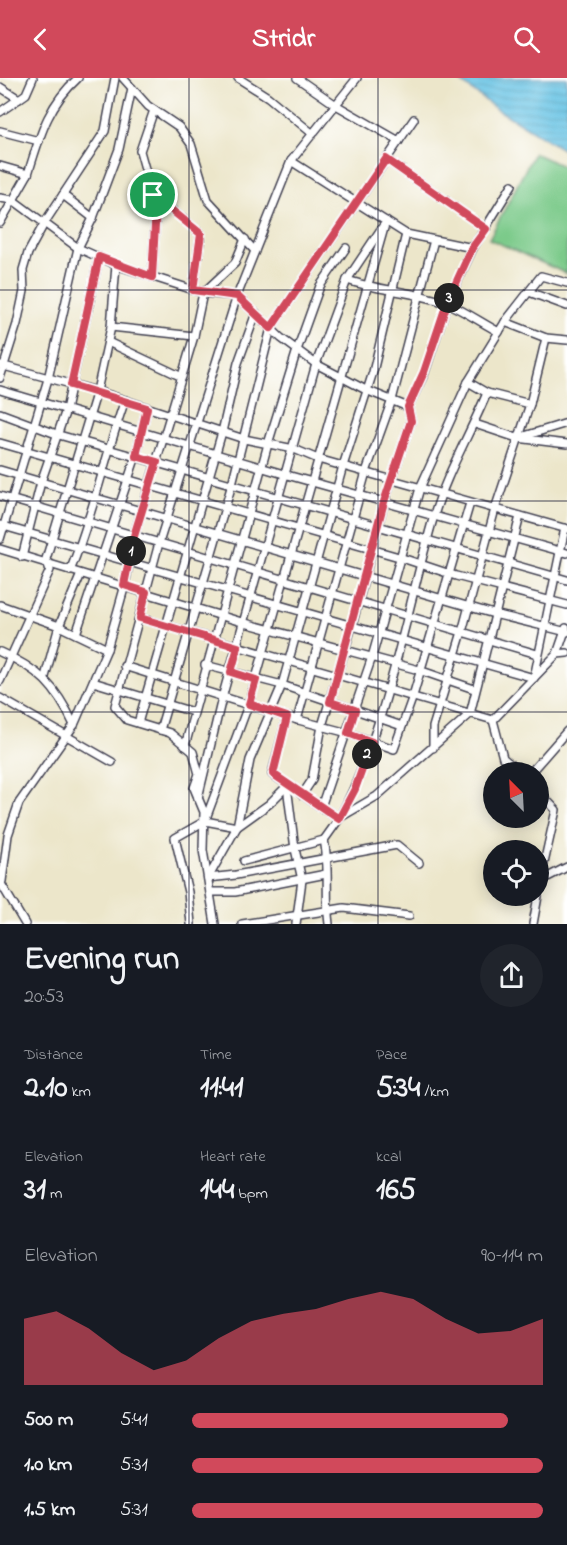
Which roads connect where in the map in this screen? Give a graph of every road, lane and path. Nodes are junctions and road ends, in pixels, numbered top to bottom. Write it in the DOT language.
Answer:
graph roads {
  1 [pos="33,78"];
  2 [pos="78,78"];
  3 [pos="115,78"];
  4 [pos="123,78"];
  5 [pos="238,78"];
  6 [pos="297,78"];
  7 [pos="357,78"];
  8 [pos="0,87"];
  9 [pos="132,88"];
  10 [pos="19,99"];
  11 [pos="336,105"];
  12 [pos="154,110"];
  13 [pos="0,112"];
  14 [pos="414,119"];
  15 [pos="0,131"];
  16 [pos="313,134"];
  17 [pos="39,141"];
  18 [pos="399,141"];
  19 [pos="386,159"];
  20 [pos="291,161"];
  21 [pos="0,166"];
  22 [pos="28,174"];
  23 [pos="512,185"];
  24 [pos="63,195"];
  25 [pos="153,195"];
  26 [pos="0,198"];
  27 [pos="13,200"];
  28 [pos="356,204"];
  29 [pos="93,218"];
  30 [pos="45,222"];
  31 [pos="386,222"];
  32 [pos="0,224"];
  33 [pos="486,229"];
  34 [pos="406,234"];
  35 [pos="245,239"];
  36 [pos="434,240"];
  37 [pos="78,248"];
  38 [pos="346,248"];
  39 [pos="472,248"];
  40 [pos="255,250"];
  41 [pos="99,257"];
  42 [pos="116,265"];
  43 [pos="152,277"];
  44 [pos="347,280"];
  45 [pos="567,283"];
  46 [pos="369,287"];
  47 [pos="193,290"];
  48 [pos="393,291"];
  49 [pos="529,292"];
  50 [pos="203,293"];
  51 [pos="237,296"];
  52 [pos="420,296"];
  53 [pos="447,303"];
  54 [pos="567,306"];
  55 [pos="256,313"];
  56 [pos="505,322"];
  57 [pos="111,327"];
  58 [pos="271,328"];
  59 [pos="499,332"];
  60 [pos="194,336"];
  61 [pos="546,338"];
  62 [pos="567,340"];
  63 [pos="108,342"];
  64 [pos="297,350"];
  65 [pos="316,364"];
  66 [pos="2,366"];
  67 [pos="182,377"];
  68 [pos="0,378"];
  69 [pos="48,379"];
  70 [pos="343,379"];
  71 [pos="468,382"];
  72 [pos="71,385"];
  73 [pos="0,390"];
  74 [pos="366,390"];
  75 [pos="97,392"];
  76 [pos="487,393"];
  77 [pos="125,400"];
  78 [pos="392,400"];
  79 [pos="41,402"];
  80 [pos="530,404"];
  81 [pos="408,407"];
  82 [pos="147,408"];
  83 [pos="66,410"];
  84 [pos="0,413"];
  85 [pos="171,415"];
  86 [pos="91,416"];
  87 [pos="117,423"];
  88 [pos="567,423"];
  89 [pos="196,424"];
  90 [pos="474,424"];
  91 [pos="35,426"];
  92 [pos="141,432"];
  93 [pos="222,432"];
  94 [pos="59,435"];
  95 [pos="164,438"];
  96 [pos="517,438"];
  97 [pos="244,439"];
  98 [pos="84,442"];
  99 [pos="0,443"];
  100 [pos="268,444"];
  101 [pos="567,444"];
  102 [pos="190,447"];
  103 [pos="108,448"];
  104 [pos="294,449"];
  105 [pos="28,451"];
  106 [pos="215,454"];
  107 [pos="136,456"];
  108 [pos="51,458"];
  109 [pos="318,459"];
  110 [pos="238,460"];
  111 [pos="157,462"];
  112 [pos="76,465"];
  113 [pos="343,466"];
  114 [pos="263,467"];
  115 [pos="182,469"];
  116 [pos="0,470"];
  117 [pos="102,471"];
  118 [pos="366,472"];
  119 [pos="19,475"];
  120 [pos="287,475"];
  121 [pos="207,477"];
  122 [pos="392,478"];
  123 [pos="127,479"];
  124 [pos="41,482"];
  125 [pos="312,482"];
  126 [pos="232,484"];
  127 [pos="150,486"];
  128 [pos="420,488"];
  129 [pos="67,489"];
  130 [pos="336,489"];
  131 [pos="257,491"];
  132 [pos="176,494"];
  133 [pos="443,494"];
  134 [pos="361,495"];
  135 [pos="0,496"];
  136 [pos="93,496"];
  137 [pos="280,499"];
  138 [pos="12,501"];
  139 [pos="201,501"];
  140 [pos="384,502"];
  141 [pos="470,503"];
  142 [pos="118,504"];
  143 [pos="306,507"];
  144 [pos="34,508"];
  145 [pos="226,508"];
  146 [pos="495,509"];
  147 [pos="141,511"];
  148 [pos="412,511"];
  149 [pos="60,514"];
  150 [pos="330,514"];
  151 [pos="249,515"];
  152 [pos="520,516"];
  153 [pos="434,517"];
  154 [pos="168,518"];
  155 [pos="355,520"];
  156 [pos="87,522"];
  157 [pos="273,522"];
  158 [pos="3,526"];
  159 [pos="193,526"];
  160 [pos="380,526"];
  161 [pos="464,526"];
  162 [pos="566,528"];
  163 [pos="111,530"];
  164 [pos="299,530"];
  165 [pos="490,531"];
  166 [pos="28,532"];
  167 [pos="217,533"];
  168 [pos="406,534"];
  169 [pos="134,536"];
  170 [pos="324,538"];
  171 [pos="0,539"];
  172 [pos="54,539"];
  173 [pos="514,539"];
  174 [pos="241,540"];
  175 [pos="428,541"];
  176 [pos="159,543"];
  177 [pos="347,544"];
  178 [pos="80,547"];
  179 [pos="266,547"];
  180 [pos="0,549"];
  181 [pos="372,550"];
  182 [pos="456,550"];
  183 [pos="187,552"];
  184 [pos="564,552"];
  185 [pos="103,554"];
  186 [pos="291,555"];
  187 [pos="22,557"];
  188 [pos="399,557"];
  189 [pos="483,558"];
  190 [pos="210,559"];
  191 [pos="129,560"];
  192 [pos="318,562"];
  193 [pos="507,564"];
  194 [pos="48,565"];
  195 [pos="423,565"];
  196 [pos="234,567"];
  197 [pos="153,568"];
  198 [pos="341,569"];
  199 [pos="70,571"];
  200 [pos="259,573"];
  201 [pos="448,573"];
  202 [pos="81,574"];
  203 [pos="180,575"];
  204 [pos="365,575"];
  205 [pos="556,577"];
  206 [pos="96,578"];
  207 [pos="567,580"];
  208 [pos="285,581"];
  209 [pos="476,581"];
  210 [pos="203,582"];
  211 [pos="392,583"];
  212 [pos="124,585"];
  213 [pos="311,587"];
  214 [pos="501,588"];
  215 [pos="415,589"];
  216 [pos="227,590"];
  217 [pos="146,592"];
  218 [pos="333,594"];
  219 [pos="252,596"];
  220 [pos="442,598"];
  221 [pos="173,601"];
  222 [pos="358,601"];
  223 [pos="550,601"];
  224 [pos="278,604"];
  225 [pos="0,605"];
  226 [pos="567,605"];
  227 [pos="469,606"];
  228 [pos="195,608"];
  229 [pos="384,609"];
  230 [pos="302,611"];
  231 [pos="494,614"];
  232 [pos="220,615"];
  233 [pos="409,616"];
  234 [pos="30,617"];
  235 [pos="140,618"];
  236 [pos="327,619"];
  237 [pos="245,623"];
  238 [pos="434,623"];
  239 [pos="165,626"];
  240 [pos="352,626"];
  241 [pos="543,626"];
  242 [pos="59,627"];
  243 [pos="271,629"];
  244 [pos="567,630"];
  245 [pos="188,632"];
  246 [pos="462,632"];
  247 [pos="76,633"];
  248 [pos="377,633"];
  249 [pos="295,636"];
  250 [pos="488,639"];
  251 [pos="213,640"];
  252 [pos="403,640"];
  253 [pos="320,642"];
  254 [pos="238,647"];
  255 [pos="428,647"];
  256 [pos="107,649"];
  257 [pos="345,650"];
  258 [pos="0,652"];
  259 [pos="567,652"];
  260 [pos="264,654"];
  261 [pos="537,654"];
  262 [pos="557,654"];
  263 [pos="455,655"];
  264 [pos="11,657"];
  265 [pos="372,657"];
  266 [pos="289,662"];
  267 [pos="395,663"];
  268 [pos="481,663"];
  269 [pos="206,665"];
  270 [pos="124,666"];
  271 [pos="311,668"];
  272 [pos="419,670"];
  273 [pos="231,672"];
  274 [pos="152,674"];
  275 [pos="337,674"];
  276 [pos="45,677"];
  277 [pos="534,678"];
  278 [pos="256,680"];
  279 [pos="448,680"];
  280 [pos="0,681"];
  281 [pos="93,682"];
  282 [pos="174,682"];
  283 [pos="364,682"];
  284 [pos="282,686"];
  285 [pos="388,689"];
  286 [pos="474,689"];
  287 [pos="118,690"];
  288 [pos="198,690"];
  289 [pos="305,693"];
  290 [pos="413,696"];
  291 [pos="0,698"];
  292 [pos="222,698"];
  293 [pos="146,699"];
  294 [pos="330,702"];
  295 [pos="249,704"];
  296 [pos="168,705"];
  297 [pos="440,705"];
  298 [pos="355,710"];
  299 [pos="273,711"];
  300 [pos="193,712"];
  301 [pos="470,714"];
  302 [pos="287,717"];
  303 [pos="380,718"];
  304 [pos="297,720"];
  305 [pos="493,720"];
  306 [pos="138,723"];
  307 [pos="74,725"];
  308 [pos="322,726"];
  309 [pos="402,726"];
  310 [pos="160,730"];
  311 [pos="567,731"];
  312 [pos="348,733"];
  313 [pos="67,736"];
  314 [pos="372,742"];
  315 [pos="185,746"];
  316 [pos="432,748"];
  317 [pos="112,762"];
  318 [pos="508,762"];
  319 [pos="540,762"];
  320 [pos="287,786"];
  321 [pos="302,795"];
  322 [pos="198,798"];
  323 [pos="549,803"];
  324 [pos="321,807"];
  325 [pos="339,819"];
  326 [pos="205,820"];
  327 [pos="237,827"];
  328 [pos="324,840"];
  329 [pos="549,841"];
  330 [pos="295,849"];
  331 [pos="328,859"];
  332 [pos="244,861"];
  333 [pos="419,863"];
  334 [pos="299,864"];
  335 [pos="567,867"];
  336 [pos="326,874"];
  337 [pos="549,876"];
  338 [pos="208,878"];
  339 [pos="302,880"];
  340 [pos="1,882"];
  341 [pos="210,892"];
  342 [pos="536,906"];
  343 [pos="327,911"];
  344 [pos="409,916"];
  345 [pos="296,920"];
  346 [pos="22,923"];
  347 [pos="191,924"];
  348 [pos="215,924"];
  349 [pos="242,924"];
  350 [pos="329,924"];
  351 [pos="533,924"];
  1 -- 10 [label="street"];
  2 -- 17 [label="street"];
  3 -- 24 [label="street"];
  4 -- 9 [label="street"];
  5 -- 16 [label="street"];
  6 -- 11 [label="street"];
  7 -- 11 [label="street"];
  8 -- 10 [label="street"];
  9 -- 12 [label="street"];
  9 -- 29 [label="street"];
  10 -- 13 [label="street"];
  11 -- 16 [label="street"];
  11 -- 18 [label="street"];
  12 -- 25 [label="street"];
  12 -- 35 [label="street"];
  14 -- 18 [label="street"];
  15 -- 17 [label="street"];
  16 -- 20 [label="street"];
  17 -- 22 [label="street"];
  18 -- 19 [label="street"];
  19 -- 28 [label="street"];
  19 -- 33 [label="street"];
  20 -- 28 [label="street"];
  20 -- 40 [label="street"];
  21 -- 22 [label="street"];
  22 -- 27 [label="street"];
  23 -- 33 [label="street"];
  24 -- 29 [label="street"];
  24 -- 30 [label="street"];
  25 -- 43 [label="street"];
  25 -- 47 [label="street"];
  26 -- 27 [label="street"];
  27 -- 30 [label="street"];
  27 -- 32 [label="street"];
  28 -- 31 [label="street"];
  28 -- 58 [label="street"];
  29 -- 37 [label="street"];
  30 -- 37 [label="street"];
  30 -- 66 [label="street"];
  31 -- 34 [label="street"];
  31 -- 44 [label="street"];
  31 -- 46 [label="street"];
  33 -- 39 [label="street"];
  34 -- 36 [label="street"];
  34 -- 48 [label="street"];
  35 -- 40 [label="street"];
  35 -- 50 [label="street"];
  36 -- 39 [label="street"];
  36 -- 52 [label="street"];
  37 -- 41 [label="street"];
  37 -- 69 [label="street"];
  38 -- 64 [label="street"];
  39 -- 53 [label="street"];
  40 -- 51 [label="street"];
  41 -- 42 [label="street"];
  41 -- 72 [label="street"];
  42 -- 43 [label="street"];
  42 -- 57 [label="street"];
  43 -- 47 [label="street"];
  44 -- 46 [label="street"];
  44 -- 65 [label="street"];
  45 -- 49 [label="street"];
  46 -- 48 [label="street"];
  46 -- 70 [label="street"];
  47 -- 50 [label="street"];
  48 -- 52 [label="street"];
  48 -- 74 [label="street"];
  49 -- 54 [label="street"];
  49 -- 56 [label="street"];
  50 -- 51 [label="street"];
  50 -- 60 [label="street"];
  51 -- 55 [label="street"];
  51 -- 89 [label="street"];
  52 -- 53 [label="street"];
  52 -- 78 [label="street"];
  53 -- 59 [label="street"];
  53 -- 81 [label="street"];
  55 -- 58 [label="street"];
  55 -- 93 [label="street"];
  56 -- 59 [label="street"];
  56 -- 61 [label="street"];
  57 -- 60 [label="street"];
  57 -- 63 [label="street"];
  58 -- 64 [label="street"];
  58 -- 97 [label="street"];
  59 -- 71 [label="street"];
  60 -- 67 [label="street"];
  61 -- 62 [label="street"];
  61 -- 80 [label="street"];
  63 -- 67 [label="street"];
  63 -- 75 [label="street"];
  64 -- 65 [label="street"];
  64 -- 100 [label="street"];
  65 -- 70 [label="street"];
  65 -- 104 [label="street"];
  66 -- 68 [label="street"];
  66 -- 69 [label="street"];
  67 -- 85 [label="street"];
  69 -- 72 [label="street"];
  69 -- 79 [label="street"];
  70 -- 74 [label="street"];
  70 -- 109 [label="street"];
  71 -- 76 [label="street"];
  71 -- 128 [label="street"];
  72 -- 75 [label="street"];
  72 -- 83 [label="street"];
  73 -- 79 [label="street"];
  74 -- 78 [label="street"];
  74 -- 113 [label="street"];
  75 -- 77 [label="street"];
  75 -- 86 [label="street"];
  76 -- 80 [label="street"];
  76 -- 90 [label="street"];
  77 -- 82 [label="street"];
  77 -- 87 [label="street"];
  78 -- 81 [label="street"];
  78 -- 118 [label="street"];
  79 -- 83 [label="street"];
  79 -- 91 [label="street"];
  80 -- 96 [label="street"];
  81 -- 122 [label="street"];
  82 -- 85 [label="street"];
  82 -- 92 [label="street"];
  83 -- 86 [label="street"];
  83 -- 94 [label="street"];
  84 -- 91 [label="street"];
  85 -- 89 [label="street"];
  85 -- 95 [label="street"];
  86 -- 87 [label="street"];
  86 -- 98 [label="street"];
  87 -- 92 [label="street"];
  87 -- 103 [label="street"];
  88 -- 96 [label="street"];
  89 -- 93 [label="street"];
  89 -- 102 [label="street"];
  90 -- 96 [label="street"];
  90 -- 133 [label="street"];
  91 -- 94 [label="street"];
  91 -- 105 [label="street"];
  92 -- 95 [label="street"];
  92 -- 107 [label="street"];
  93 -- 97 [label="street"];
  93 -- 106 [label="street"];
  94 -- 98 [label="street"];
  94 -- 108 [label="street"];
  95 -- 102 [label="street"];
  95 -- 111 [label="street"];
  96 -- 101 [label="street"];
  96 -- 146 [label="street"];
  97 -- 100 [label="street"];
  97 -- 110 [label="street"];
  98 -- 103 [label="street"];
  98 -- 112 [label="street"];
  99 -- 105 [label="street"];
  100 -- 104 [label="street"];
  100 -- 114 [label="street"];
  102 -- 106 [label="street"];
  102 -- 115 [label="street"];
  103 -- 107 [label="street"];
  103 -- 117 [label="street"];
  104 -- 109 [label="street"];
  104 -- 120 [label="street"];
  105 -- 108 [label="street"];
  105 -- 119 [label="street"];
  106 -- 110 [label="street"];
  106 -- 121 [label="street"];
  107 -- 111 [label="street"];
  107 -- 123 [label="street"];
  108 -- 112 [label="street"];
  108 -- 124 [label="street"];
  109 -- 113 [label="street"];
  109 -- 125 [label="street"];
  110 -- 114 [label="street"];
  110 -- 126 [label="street"];
  111 -- 115 [label="street"];
  111 -- 127 [label="street"];
  112 -- 117 [label="street"];
  112 -- 129 [label="street"];
  113 -- 118 [label="street"];
  113 -- 130 [label="street"];
  114 -- 120 [label="street"];
  114 -- 131 [label="street"];
  115 -- 121 [label="street"];
  115 -- 132 [label="street"];
  116 -- 119 [label="street"];
  117 -- 123 [label="street"];
  117 -- 136 [label="street"];
  118 -- 122 [label="street"];
  118 -- 134 [label="street"];
  119 -- 124 [label="street"];
  119 -- 138 [label="street"];
  120 -- 125 [label="street"];
  120 -- 137 [label="street"];
  121 -- 126 [label="street"];
  121 -- 139 [label="street"];
  122 -- 128 [label="street"];
  122 -- 140 [label="street"];
  123 -- 127 [label="street"];
  123 -- 142 [label="street"];
  124 -- 129 [label="street"];
  124 -- 144 [label="street"];
  125 -- 130 [label="street"];
  125 -- 143 [label="street"];
  126 -- 131 [label="street"];
  126 -- 145 [label="street"];
  127 -- 132 [label="street"];
  127 -- 147 [label="street"];
  128 -- 133 [label="street"];
  128 -- 148 [label="street"];
  129 -- 136 [label="street"];
  129 -- 149 [label="street"];
  130 -- 134 [label="street"];
  130 -- 150 [label="street"];
  131 -- 137 [label="street"];
  131 -- 151 [label="street"];
  132 -- 139 [label="street"];
  132 -- 154 [label="street"];
  133 -- 141 [label="street"];
  133 -- 153 [label="street"];
  134 -- 140 [label="street"];
  134 -- 155 [label="street"];
  135 -- 138 [label="street"];
  136 -- 142 [label="street"];
  136 -- 156 [label="street"];
  137 -- 143 [label="street"];
  137 -- 157 [label="street"];
  138 -- 144 [label="street"];
  138 -- 158 [label="street"];
  139 -- 145 [label="street"];
  139 -- 159 [label="street"];
  140 -- 148 [label="street"];
  140 -- 160 [label="street"];
  141 -- 146 [label="street"];
  141 -- 161 [label="street"];
  142 -- 147 [label="street"];
  142 -- 163 [label="street"];
  143 -- 150 [label="street"];
  143 -- 164 [label="street"];
  144 -- 149 [label="street"];
  144 -- 166 [label="street"];
  145 -- 151 [label="street"];
  145 -- 167 [label="street"];
  146 -- 152 [label="street"];
  146 -- 165 [label="street"];
  147 -- 154 [label="street"];
  147 -- 169 [label="street"];
  148 -- 153 [label="street"];
  148 -- 168 [label="street"];
  149 -- 156 [label="street"];
  149 -- 172 [label="street"];
  150 -- 155 [label="street"];
  150 -- 170 [label="street"];
  151 -- 157 [label="street"];
  151 -- 174 [label="street"];
  152 -- 162 [label="street"];
  152 -- 173 [label="street"];
  153 -- 161 [label="street"];
  153 -- 175 [label="street"];
  154 -- 159 [label="street"];
  154 -- 176 [label="street"];
  155 -- 160 [label="street"];
  155 -- 177 [label="street"];
  156 -- 163 [label="street"];
  156 -- 178 [label="street"];
  157 -- 164 [label="street"];
  157 -- 179 [label="street"];
  158 -- 166 [label="street"];
  158 -- 171 [label="street"];
  159 -- 167 [label="street"];
  159 -- 183 [label="street"];
  160 -- 168 [label="street"];
  160 -- 181 [label="street"];
  161 -- 165 [label="street"];
  161 -- 182 [label="street"];
  162 -- 184 [label="street"];
  163 -- 169 [label="street"];
  163 -- 185 [label="street"];
  164 -- 170 [label="street"];
  164 -- 186 [label="street"];
  165 -- 173 [label="street"];
  165 -- 189 [label="street"];
  166 -- 172 [label="street"];
  166 -- 187 [label="street"];
  167 -- 174 [label="street"];
  167 -- 190 [label="street"];
  168 -- 175 [label="street"];
  168 -- 188 [label="street"];
  169 -- 176 [label="street"];
  169 -- 191 [label="street"];
  170 -- 177 [label="street"];
  170 -- 192 [label="street"];
  172 -- 178 [label="street"];
  172 -- 194 [label="street"];
  173 -- 184 [label="street"];
  173 -- 193 [label="street"];
  174 -- 179 [label="street"];
  174 -- 196 [label="street"];
  175 -- 182 [label="street"];
  175 -- 195 [label="street"];
  176 -- 183 [label="street"];
  176 -- 197 [label="street"];
  177 -- 181 [label="street"];
  177 -- 198 [label="street"];
  178 -- 185 [label="street"];
  178 -- 199 [label="street"];
  179 -- 186 [label="street"];
  179 -- 200 [label="street"];
  180 -- 187 [label="street"];
  181 -- 188 [label="street"];
  181 -- 204 [label="street"];
  182 -- 189 [label="street"];
  182 -- 201 [label="street"];
  183 -- 190 [label="street"];
  183 -- 203 [label="street"];
  184 -- 205 [label="street"];
  185 -- 191 [label="street"];
  185 -- 206 [label="street"];
  186 -- 192 [label="street"];
  186 -- 208 [label="street"];
  187 -- 194 [label="street"];
  188 -- 195 [label="street"];
  188 -- 211 [label="street"];
  189 -- 193 [label="street"];
  189 -- 209 [label="street"];
  190 -- 196 [label="street"];
  190 -- 210 [label="street"];
  191 -- 197 [label="street"];
  191 -- 212 [label="street"];
  192 -- 198 [label="street"];
  192 -- 213 [label="street"];
  193 -- 205 [label="street"];
  193 -- 214 [label="street"];
  194 -- 199 [label="street"];
  194 -- 234 [label="street"];
  195 -- 201 [label="street"];
  195 -- 215 [label="street"];
  196 -- 200 [label="street"];
  196 -- 216 [label="street"];
  197 -- 203 [label="street"];
  197 -- 217 [label="street"];
  198 -- 204 [label="street"];
  198 -- 218 [label="street"];
  199 -- 202 [label="street"];
  200 -- 208 [label="street"];
  200 -- 219 [label="street"];
  201 -- 209 [label="street"];
  201 -- 220 [label="street"];
  202 -- 206 [label="street"];
  202 -- 242 [label="street"];
  203 -- 210 [label="street"];
  203 -- 221 [label="street"];
  204 -- 211 [label="street"];
  204 -- 222 [label="street"];
  205 -- 207 [label="street"];
  205 -- 223 [label="street"];
  206 -- 212 [label="street"];
  206 -- 247 [label="street"];
  208 -- 213 [label="street"];
  208 -- 224 [label="street"];
  209 -- 214 [label="street"];
  209 -- 227 [label="street"];
  210 -- 216 [label="street"];
  210 -- 228 [label="street"];
  211 -- 215 [label="street"];
  211 -- 229 [label="street"];
  212 -- 217 [label="street"];
  212 -- 256 [label="street"];
  213 -- 218 [label="street"];
  213 -- 230 [label="street"];
  214 -- 223 [label="street"];
  214 -- 231 [label="street"];
  215 -- 220 [label="street"];
  215 -- 233 [label="street"];
  216 -- 219 [label="street"];
  216 -- 232 [label="street"];
  217 -- 221 [label="street"];
  217 -- 235 [label="street"];
  218 -- 222 [label="street"];
  218 -- 236 [label="street"];
  219 -- 224 [label="street"];
  219 -- 237 [label="street"];
  220 -- 227 [label="street"];
  220 -- 238 [label="street"];
  221 -- 228 [label="street"];
  221 -- 239 [label="street"];
  222 -- 229 [label="street"];
  222 -- 240 [label="street"];
  223 -- 226 [label="street"];
  223 -- 241 [label="street"];
  224 -- 230 [label="street"];
  224 -- 243 [label="street"];
  225 -- 234 [label="street"];
  227 -- 231 [label="street"];
  227 -- 246 [label="street"];
  228 -- 232 [label="street"];
  228 -- 245 [label="street"];
  229 -- 233 [label="street"];
  229 -- 248 [label="street"];
  230 -- 236 [label="street"];
  230 -- 249 [label="street"];
  231 -- 241 [label="street"];
  231 -- 250 [label="street"];
  232 -- 237 [label="street"];
  232 -- 251 [label="street"];
  233 -- 238 [label="street"];
  233 -- 252 [label="street"];
  234 -- 242 [label="street"];
  234 -- 264 [label="street"];
  235 -- 239 [label="street"];
  235 -- 270 [label="street"];
  236 -- 240 [label="street"];
  236 -- 253 [label="street"];
  237 -- 243 [label="street"];
  237 -- 254 [label="street"];
  238 -- 246 [label="street"];
  238 -- 255 [label="street"];
  239 -- 245 [label="street"];
  239 -- 274 [label="street"];
  240 -- 248 [label="street"];
  240 -- 257 [label="street"];
  241 -- 244 [label="street"];
  241 -- 261 [label="street"];
  242 -- 247 [label="street"];
  242 -- 276 [label="street"];
  243 -- 249 [label="street"];
  243 -- 260 [label="street"];
  244 -- 262 [label="street"];
  245 -- 251 [label="street"];
  245 -- 282 [label="street"];
  246 -- 250 [label="street"];
  246 -- 263 [label="street"];
  247 -- 256 [label="street"];
  248 -- 252 [label="street"];
  248 -- 265 [label="street"];
  249 -- 253 [label="street"];
  249 -- 266 [label="street"];
  250 -- 261 [label="street"];
  250 -- 268 [label="street"];
  251 -- 254 [label="street"];
  251 -- 269 [label="street"];
  252 -- 255 [label="street"];
  252 -- 267 [label="street"];
  253 -- 257 [label="street"];
  253 -- 271 [label="street"];
  254 -- 260 [label="street"];
  254 -- 273 [label="street"];
  255 -- 263 [label="street"];
  255 -- 272 [label="street"];
  256 -- 281 [label="street"];
  257 -- 265 [label="street"];
  257 -- 275 [label="street"];
  258 -- 264 [label="street"];
  259 -- 262 [label="street"];
  260 -- 266 [label="street"];
  260 -- 278 [label="street"];
  261 -- 277 [label="street"];
  262 -- 277 [label="street"];
  263 -- 268 [label="street"];
  263 -- 279 [label="street"];
  264 -- 276 [label="street"];
  264 -- 280 [label="street"];
  265 -- 267 [label="street"];
  265 -- 283 [label="street"];
  266 -- 271 [label="street"];
  266 -- 284 [label="street"];
  267 -- 272 [label="street"];
  267 -- 285 [label="street"];
  268 -- 277 [label="street"];
  268 -- 286 [label="street"];
  269 -- 273 [label="street"];
  269 -- 288 [label="street"];
  270 -- 274 [label="street"];
  270 -- 287 [label="street"];
  271 -- 275 [label="street"];
  271 -- 289 [label="street"];
  272 -- 279 [label="street"];
  272 -- 290 [label="street"];
  273 -- 278 [label="street"];
  273 -- 292 [label="street"];
  274 -- 282 [label="street"];
  274 -- 293 [label="street"];
  275 -- 283 [label="street"];
  275 -- 294 [label="street"];
  276 -- 307 [label="street"];
  277 -- 305 [label="street"];
  278 -- 284 [label="street"];
  278 -- 295 [label="street"];
  279 -- 286 [label="street"];
  279 -- 297 [label="street"];
  281 -- 287 [label="street"];
  281 -- 307 [label="street"];
  282 -- 288 [label="street"];
  282 -- 296 [label="street"];
  283 -- 285 [label="street"];
  283 -- 298 [label="street"];
  284 -- 289 [label="street"];
  284 -- 299 [label="street"];
  285 -- 290 [label="street"];
  285 -- 303 [label="street"];
  286 -- 301 [label="street"];
  287 -- 293 [label="street"];
  287 -- 306 [label="street"];
  288 -- 292 [label="street"];
  288 -- 300 [label="street"];
  289 -- 294 [label="street"];
  289 -- 304 [label="street"];
  290 -- 297 [label="street"];
  290 -- 309 [label="street"];
  291 -- 313 [label="street"];
  292 -- 295 [label="street"];
  292 -- 322 [label="street"];
  293 -- 296 [label="street"];
  293 -- 306 [label="street"];
  294 -- 298 [label="street"];
  294 -- 308 [label="street"];
  295 -- 299 [label="street"];
  295 -- 326 [label="street"];
  296 -- 300 [label="street"];
  296 -- 310 [label="street"];
  297 -- 301 [label="street"];
  297 -- 316 [label="street"];
  298 -- 303 [label="street"];
  298 -- 312 [label="street"];
  299 -- 302 [label="street"];
  299 -- 327 [label="street"];
  300 -- 315 [label="street"];
  301 -- 305 [label="street"];
  301 -- 316 [label="street"];
  302 -- 304 [label="street"];
  302 -- 320 [label="street"];
  303 -- 309 [label="street"];
  303 -- 314 [label="street"];
  304 -- 308 [label="street"];
  305 -- 318 [label="street"];
  306 -- 310 [label="street"];
  307 -- 313 [label="street"];
  308 -- 312 [label="street"];
  308 -- 321 [label="street"];
  309 -- 314 [label="street"];
  310 -- 315 [label="street"];
  311 -- 319 [label="street"];
  312 -- 314 [label="street"];
  312 -- 324 [label="street"];
  313 -- 317 [label="street"];
  313 -- 340 [label="street"];
  314 -- 325 [label="street"];
  315 -- 322 [label="street"];
  316 -- 325 [label="street"];
  320 -- 321 [label="street"];
  320 -- 327 [label="street"];
  320 -- 330 [label="street"];
  321 -- 324 [label="street"];
  322 -- 326 [label="street"];
  323 -- 329 [label="street"];
  324 -- 325 [label="street"];
  325 -- 328 [label="street"];
  326 -- 327 [label="street"];
  326 -- 338 [label="street"];
  326 -- 347 [label="street"];
  327 -- 338 [label="street"];
  328 -- 330 [label="street"];
  328 -- 331 [label="street"];
  330 -- 332 [label="street"];
  330 -- 334 [label="street"];
  331 -- 333 [label="street"];
  331 -- 334 [label="street"];
  331 -- 336 [label="street"];
  334 -- 338 [label="street"];
  334 -- 339 [label="street"];
  335 -- 337 [label="street"];
  336 -- 339 [label="street"];
  336 -- 343 [label="street"];
  338 -- 341 [label="street"];
  339 -- 341 [label="street"];
  339 -- 345 [label="street"];
  340 -- 346 [label="street"];
  341 -- 348 [label="street"];
  342 -- 351 [label="street"];
  343 -- 344 [label="street"];
  343 -- 345 [label="street"];
  343 -- 350 [label="street"];
  345 -- 349 [label="street"];
}
